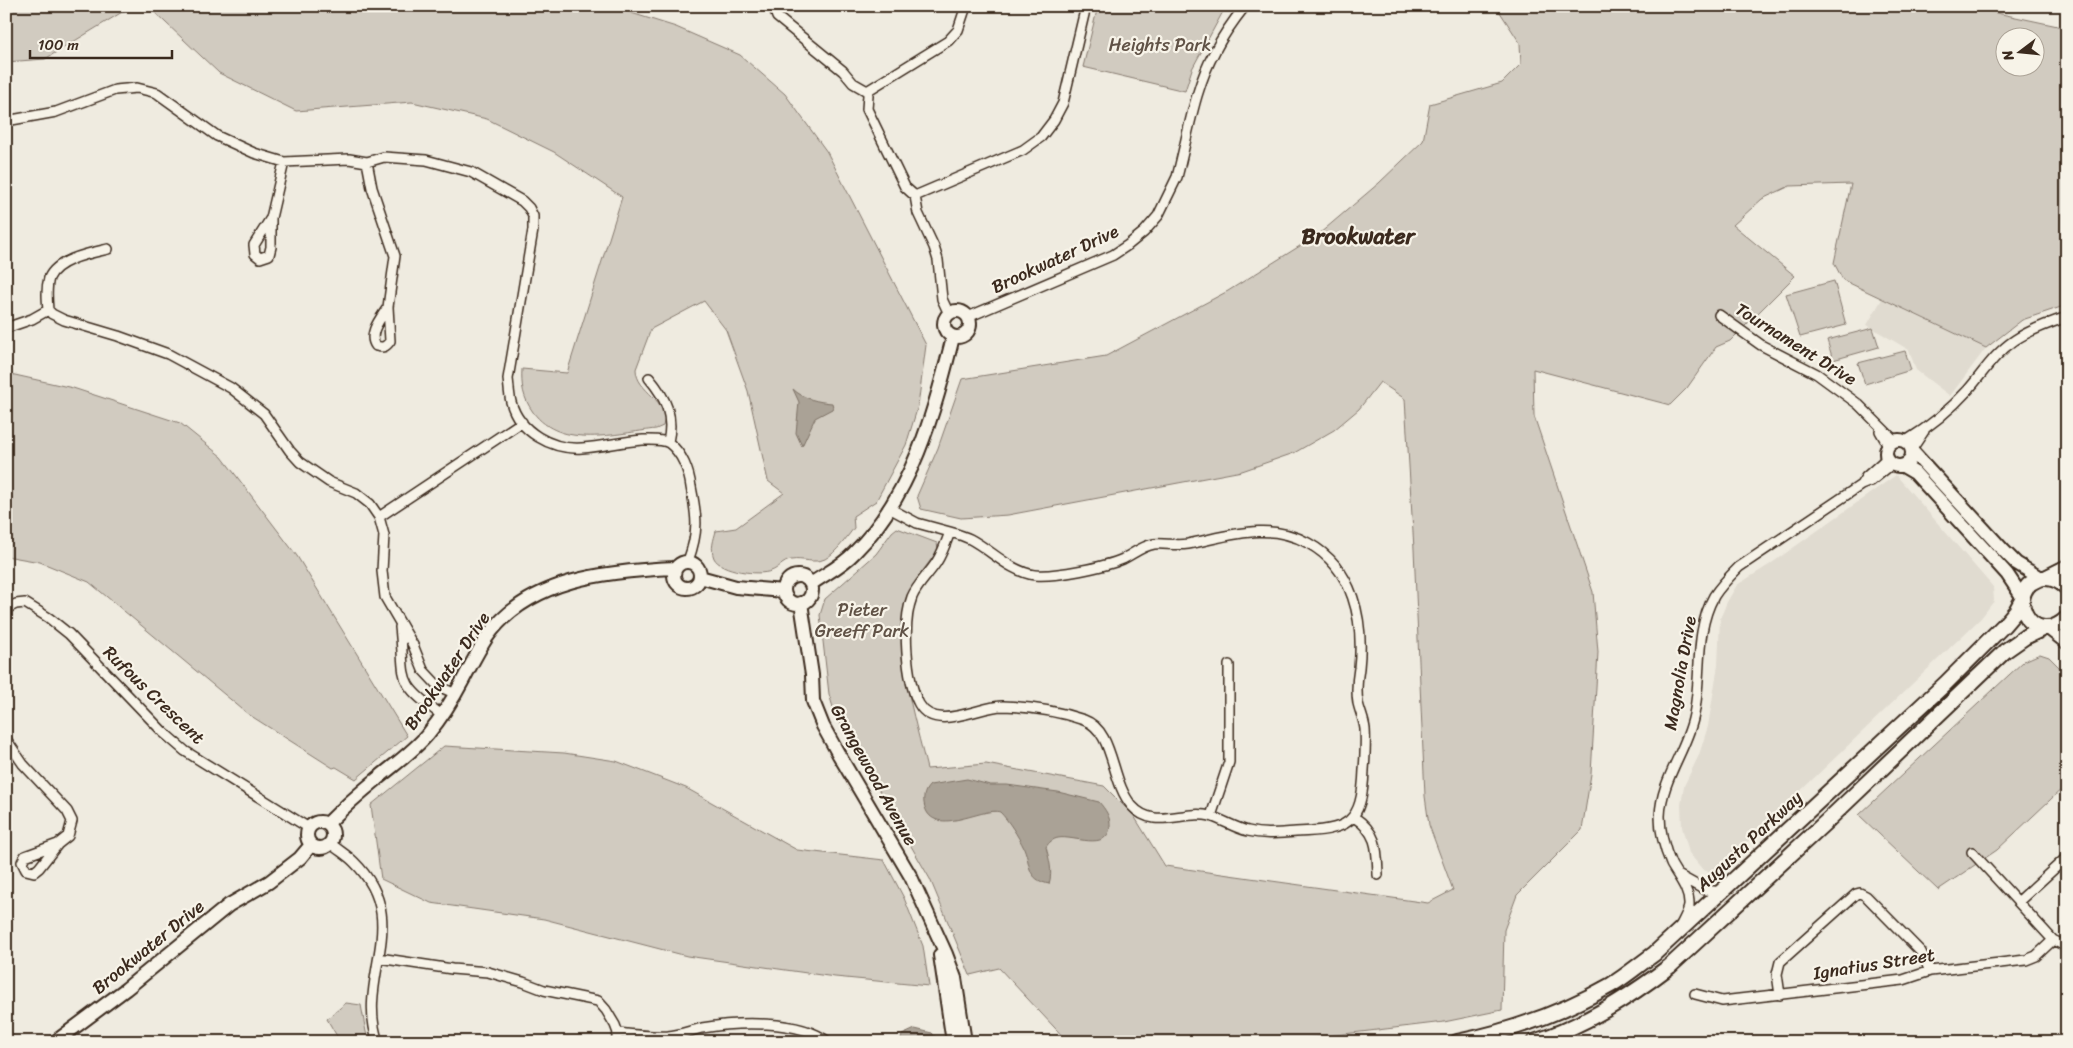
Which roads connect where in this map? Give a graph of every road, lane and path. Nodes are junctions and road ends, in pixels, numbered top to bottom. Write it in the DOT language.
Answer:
graph roads {
  1 [pos="773,6"];
  2 [pos="966,6"];
  3 [pos="1086,6"];
  4 [pos="1245,6"];
  5 [pos="867,91"];
  6 [pos="6,121"];
  7 [pos="284,162"];
  8 [pos="367,162"];
  9 [pos="916,196"];
  10 [pos="271,218"];
  11 [pos="108,249"];
  12 [pos="388,307"];
  13 [pos="48,310"];
  14 [pos="949,314"];
  15 [pos="1718,315"];
  16 [pos="2067,317"];
  17 [pos="968,318"];
  18 [pos="6,328"];
  19 [pos="953,337"];
  20 [pos="649,378"];
  21 [pos="522,422"];
  22 [pos="668,442"];
  23 [pos="1899,452"];
  24 [pos="889,508"];
  25 [pos="379,517"];
  26 [pos="950,532"];
  27 [pos="688,561"];
  28 [pos="2067,567"];
  29 [pos="675,568"];
  30 [pos="700,577"];
  31 [pos="2043,578"];
  32 [pos="811,584"];
  33 [pos="2067,588"];
  34 [pos="784,591"];
  35 [pos="2022,599"];
  36 [pos="801,603"];
  37 [pos="6,609"];
  38 [pos="2067,618"];
  39 [pos="399,622"];
  40 [pos="2046,628"];
  41 [pos="2067,643"];
  42 [pos="1229,665"];
  43 [pos="456,694"];
  44 [pos="442,715"];
  45 [pos="6,739"];
  46 [pos="1211,816"];
  47 [pos="1354,817"];
  48 [pos="327,824"];
  49 [pos="309,828"];
  50 [pos="58,844"];
  51 [pos="330,844"];
  52 [pos="311,845"];
  53 [pos="1972,852"];
  54 [pos="2067,857"];
  55 [pos="1378,875"];
  56 [pos="1678,875"];
  57 [pos="1722,892"];
  58 [pos="2018,902"];
  59 [pos="933,928"];
  60 [pos="1677,934"];
  61 [pos="2053,940"];
  62 [pos="2067,947"];
  63 [pos="379,958"];
  64 [pos="1930,971"];
  65 [pos="1695,994"];
  66 [pos="1780,994"];
  67 [pos="617,1038"];
  68 [pos="55,1042"];
  69 [pos="378,1042"];
  70 [pos="828,1042"];
  71 [pos="953,1042"];
  72 [pos="965,1042"];
  73 [pos="1457,1042"];
  74 [pos="1534,1042"];
  1 -- 5 [label="street"];
  2 -- 5 [label="street"];
  3 -- 9 [label="street"];
  4 -- 17 [label="street, Brookwater Drive"];
  5 -- 9 [label="street"];
  6 -- 7 [label="street"];
  7 -- 8 [label="street"];
  7 -- 10 [label="street"];
  8 -- 12 [label="street"];
  8 -- 21 [label="street"];
  9 -- 14 [label="street"];
  11 -- 13 [label="street"];
  13 -- 18 [label="street"];
  13 -- 25 [label="street"];
  14 -- 17 [label="street"];
  14 -- 19 [label="street"];
  15 -- 23 [label="street, Tournament Drive"];
  16 -- 23 [label="street, Magnolia Drive"];
  17 -- 19 [label="street"];
  19 -- 24 [label="street"];
  20 -- 22 [label="street"];
  21 -- 22 [label="street"];
  21 -- 25 [label="street"];
  22 -- 27 [label="street"];
  23 -- 31 [label="street, Tournament Drive"];
  23 -- 35 [label="street, Tournament Drive"];
  23 -- 56 [label="street, Magnolia Drive"];
  24 -- 26 [label="street"];
  24 -- 32 [label="street"];
  25 -- 39 [label="street"];
  26 -- 46 [label="street"];
  26 -- 47 [label="street"];
  27 -- 29 [label="street"];
  27 -- 30 [label="street"];
  28 -- 31 [label="main road"];
  29 -- 30 [label="street"];
  29 -- 43 [label="street, Brookwater Drive"];
  30 -- 34 [label="street"];
  31 -- 33 [label="main road"];
  31 -- 35 [label="main road, Augusta Parkway"];
  32 -- 34 [label="street"];
  32 -- 36 [label="street"];
  34 -- 36 [label="street"];
  35 -- 40 [label="main road"];
  35 -- 57 [label="main road, Augusta Parkway"];
  36 -- 59 [label="street, Grangewood Avenue"];
  37 -- 49 [label="street, Rufous Crescent"];
  38 -- 40 [label="main road"];
  39 -- 43 [label="street"];
  39 -- 44 [label="street"];
  40 -- 41 [label="street"];
  40 -- 74 [label="main road"];
  42 -- 46 [label="street"];
  43 -- 44 [label="street, Brookwater Drive"];
  44 -- 48 [label="street, Brookwater Drive"];
  45 -- 50 [label="street"];
  46 -- 47 [label="street"];
  47 -- 55 [label="street"];
  48 -- 49 [label="street"];
  48 -- 51 [label="street"];
  49 -- 52 [label="street"];
  51 -- 52 [label="street"];
  51 -- 63 [label="street"];
  52 -- 68 [label="street, Brookwater Drive"];
  53 -- 58 [label="street"];
  54 -- 58 [label="street"];
  56 -- 57 [label="street"];
  56 -- 60 [label="street, Magnolia Drive"];
  57 -- 60 [label="main road, Augusta Parkway"];
  58 -- 61 [label="street"];
  59 -- 71 [label="street, Grangewood Avenue"];
  59 -- 72 [label="street, Grangewood Avenue"];
  60 -- 73 [label="main road, Augusta Parkway"];
  61 -- 62 [label="street"];
  61 -- 64 [label="street, Ignatius Street"];
  63 -- 67 [label="street"];
  63 -- 69 [label="street"];
  64 -- 66 [label="street, Ignatius Street"];
  64 -- 66 [label="street"];
  65 -- 66 [label="street, Ignatius Street"];
  67 -- 70 [label="street"];
}
